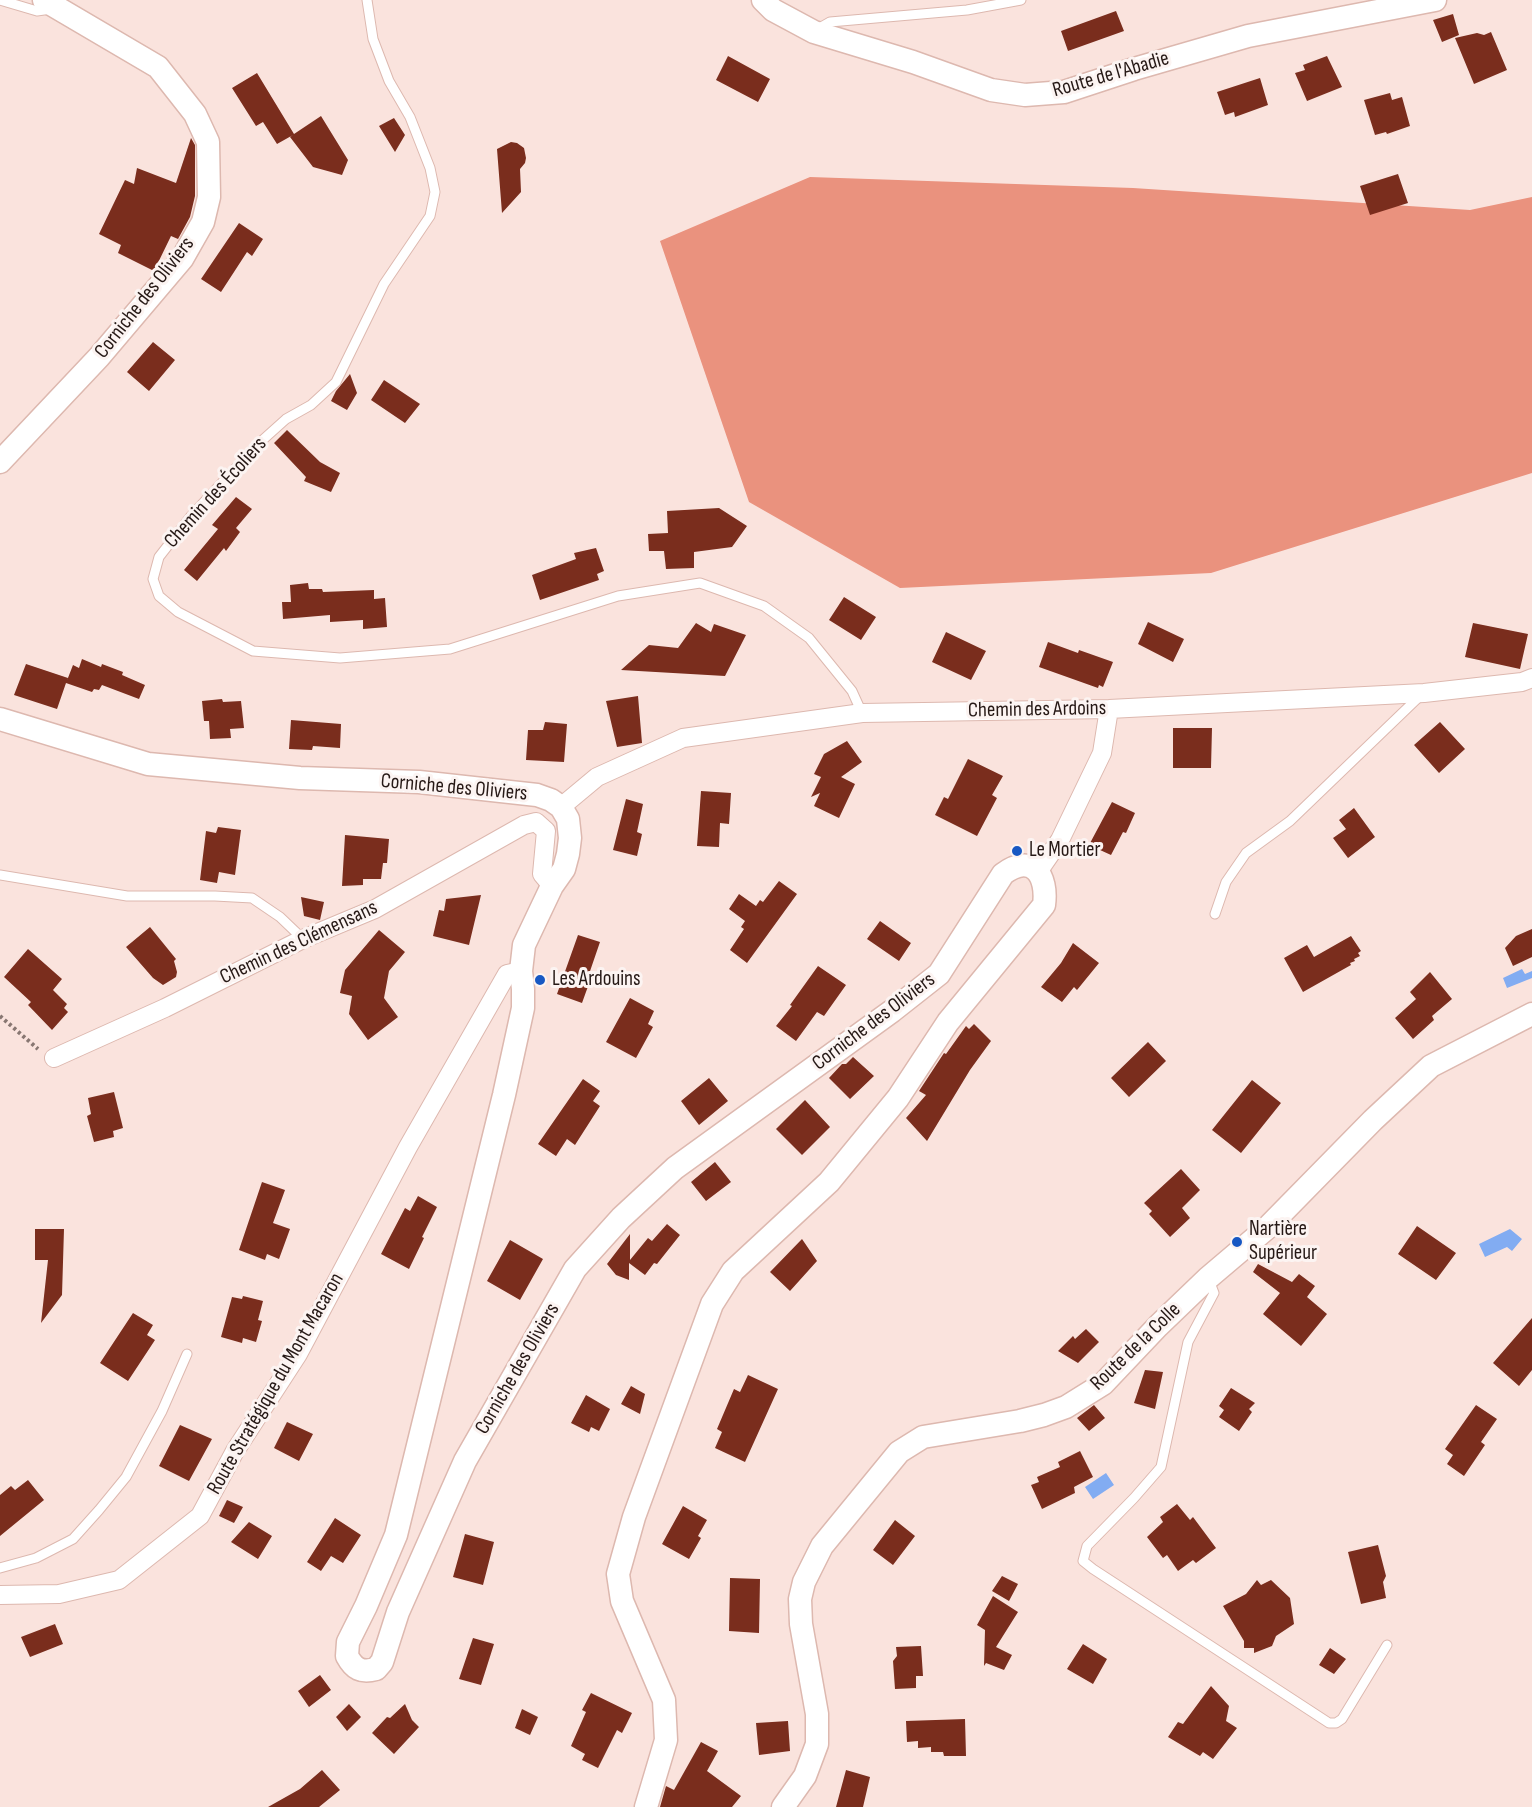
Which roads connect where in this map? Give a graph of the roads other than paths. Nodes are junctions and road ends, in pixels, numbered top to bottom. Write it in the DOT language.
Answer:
graph roads {
  1 [pos="0,0"];
  2 [pos="367,0"];
  3 [pos="763,0"];
  4 [pos="1021,0"];
  5 [pos="1435,0"];
  6 [pos="50,4"];
  7 [pos="814,32"];
  8 [pos="0,462"];
  9 [pos="1532,678"];
  10 [pos="1424,693"];
  11 [pos="1109,709"];
  12 [pos="862,713"];
  13 [pos="0,719"];
  14 [pos="561,807"];
  15 [pos="1038,872"];
  16 [pos="0,875"];
  17 [pos="552,886"];
  18 [pos="1215,914"];
  19 [pos="303,939"];
  20 [pos="521,971"];
  21 [pos="1532,1014"];
  22 [pos="54,1058"];
  23 [pos="1208,1278"];
  24 [pos="187,1354"];
  25 [pos="0,1568"];
  26 [pos="0,1595"];
  27 [pos="1387,1645"];
  28 [pos="646,1807"];
  29 [pos="783,1807"];
  1 -- 6 [label="lane"];
  2 -- 12 [label="lane, Chemin des Écoliers"];
  3 -- 7 [label="street, Route de l'Abadie"];
  4 -- 7 [label="lane"];
  5 -- 7 [label="street, Route de l'Abadie"];
  6 -- 8 [label="street, Corniche des Oliviers"];
  9 -- 10 [label="street, Chemin des Ardoins"];
  10 -- 11 [label="street, Chemin des Ardoins"];
  10 -- 18 [label="lane"];
  11 -- 12 [label="street, Chemin des Ardoins"];
  11 -- 15 [label="street"];
  12 -- 14 [label="street, Chemin des Ardoins"];
  13 -- 14 [label="street, Corniche des Oliviers"];
  14 -- 17 [label="street, Corniche des Oliviers"];
  15 -- 20 [label="street, Corniche des Oliviers"];
  15 -- 28 [label="street, Corniche des Oliviers"];
  16 -- 19 [label="lane"];
  17 -- 19 [label="street, Chemin des Clémensans"];
  17 -- 20 [label="street, Corniche des Oliviers"];
  19 -- 22 [label="street, Chemin des Clémensans"];
  20 -- 26 [label="street, Route Stratégique du Mont Macaron"];
  21 -- 23 [label="street, Route de la Colle"];
  23 -- 27 [label="lane"];
  23 -- 29 [label="street, Route de la Colle"];
  24 -- 25 [label="lane"];
}
